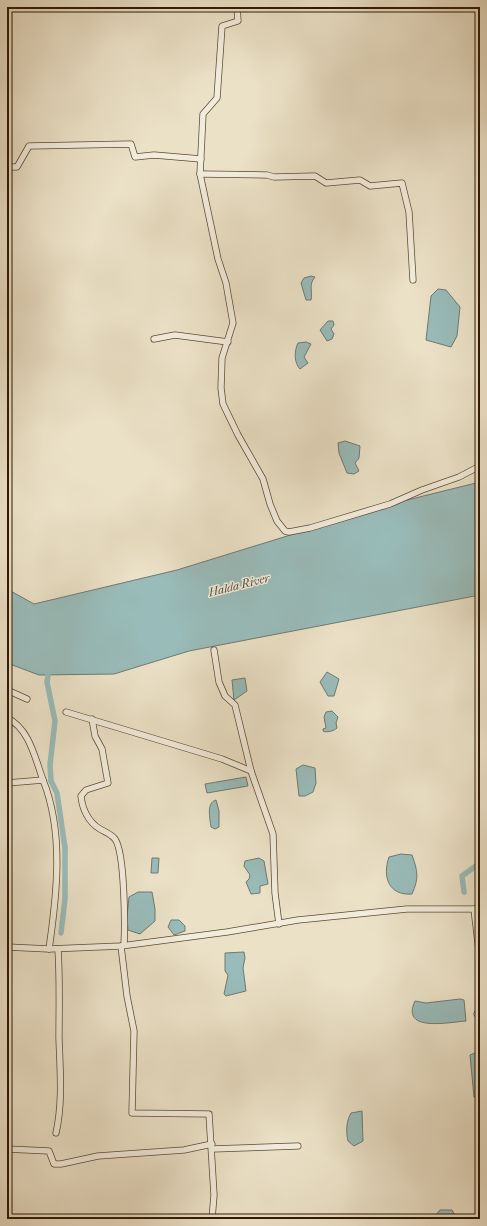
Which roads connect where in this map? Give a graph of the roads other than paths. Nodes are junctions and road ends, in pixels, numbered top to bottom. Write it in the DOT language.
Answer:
graph roads {
  1 [pos="237,7"];
  2 [pos="201,159"];
  3 [pos="7,167"];
  4 [pos="200,174"];
  5 [pos="412,280"];
  6 [pos="154,339"];
  7 [pos="228,342"];
  8 [pos="480,466"];
  9 [pos="214,650"];
  10 [pos="7,690"];
  11 [pos="27,699"];
  12 [pos="66,712"];
  13 [pos="7,718"];
  14 [pos="92,719"];
  15 [pos="251,771"];
  16 [pos="43,780"];
  17 [pos="7,783"];
  18 [pos="477,909"];
  19 [pos="279,924"];
  20 [pos="122,945"];
  21 [pos="7,947"];
  22 [pos="58,948"];
  23 [pos="49,949"];
  24 [pos="480,960"];
  25 [pos="480,1008"];
  26 [pos="480,1017"];
  27 [pos="56,1133"];
  28 [pos="212,1146"];
  29 [pos="298,1146"];
  30 [pos="7,1149"];
  31 [pos="212,1219"];
  1 -- 2 [label="street"];
  2 -- 3 [label="street"];
  2 -- 4 [label="street"];
  4 -- 5 [label="street"];
  4 -- 7 [label="street"];
  6 -- 7 [label="street"];
  7 -- 8 [label="street"];
  9 -- 15 [label="street"];
  10 -- 11 [label="street"];
  12 -- 14 [label="street"];
  13 -- 16 [label="street"];
  14 -- 15 [label="street"];
  14 -- 20 [label="street"];
  15 -- 19 [label="street"];
  16 -- 17 [label="street"];
  16 -- 23 [label="street"];
  18 -- 19 [label="street"];
  18 -- 24 [label="street"];
  19 -- 20 [label="street"];
  20 -- 22 [label="street"];
  20 -- 28 [label="street"];
  21 -- 23 [label="street"];
  22 -- 23 [label="street"];
  22 -- 27 [label="street"];
  25 -- 26 [label="street"];
  28 -- 29 [label="street"];
  28 -- 30 [label="street"];
  28 -- 31 [label="street"];
}
